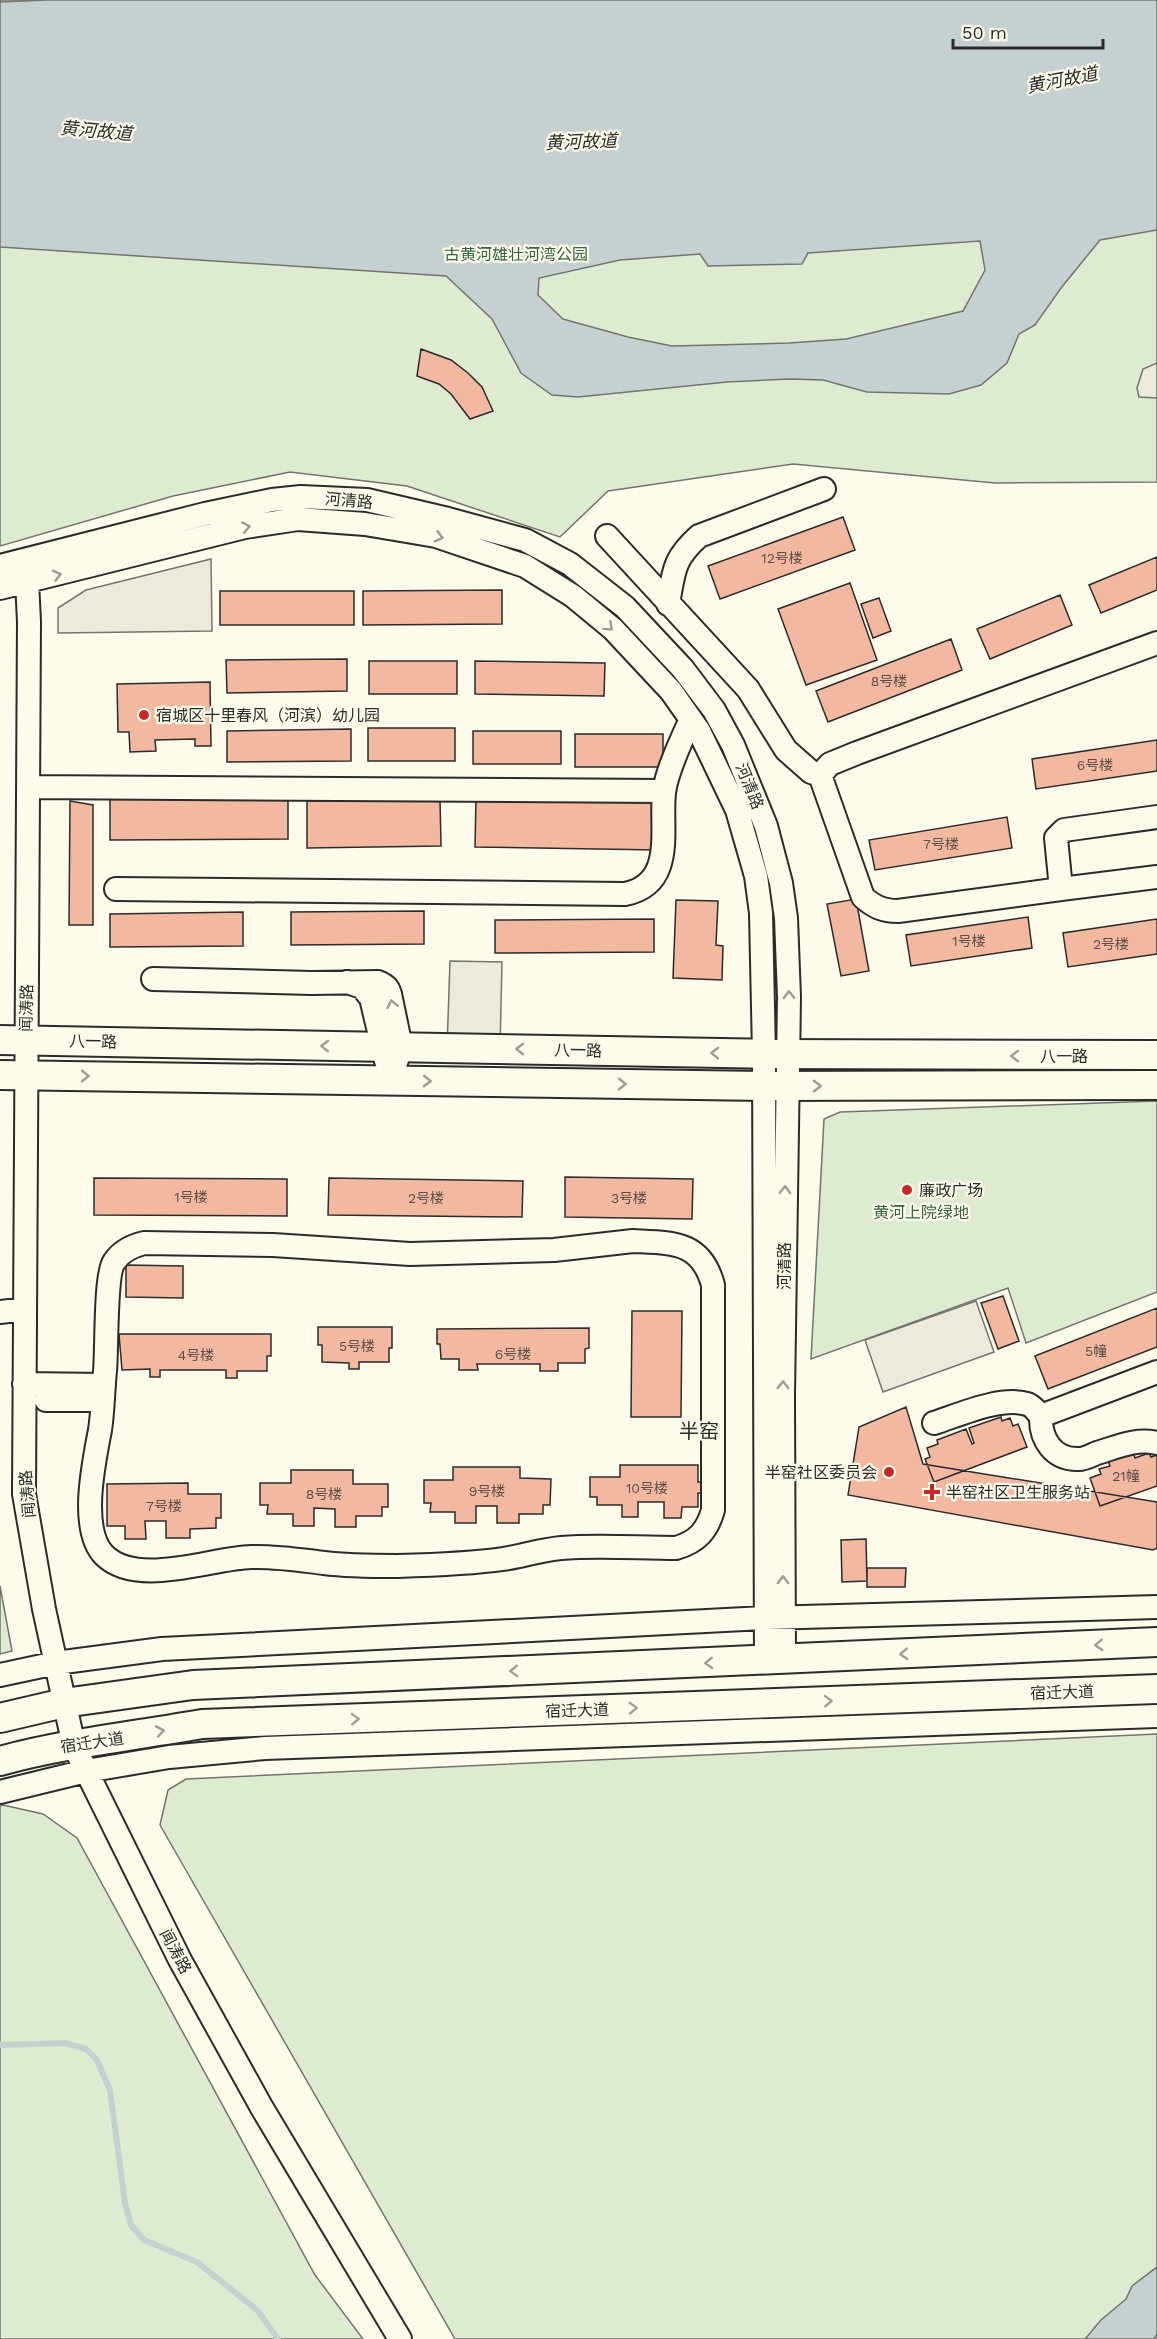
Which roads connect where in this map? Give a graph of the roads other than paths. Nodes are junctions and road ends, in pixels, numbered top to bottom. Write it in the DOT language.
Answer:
graph roads {
  1 [pos="824,489"];
  2 [pos="607,536"];
  3 [pos="0,566"];
  4 [pos="27,571"];
  5 [pos="0,588"];
  6 [pos="668,604"];
  7 [pos="1157,643"];
  8 [pos="728,669"];
  9 [pos="698,687"];
  10 [pos="690,719"];
  11 [pos="820,775"];
  12 [pos="28,787"];
  13 [pos="664,791"];
  14 [pos="1157,817"];
  15 [pos="1157,877"];
  16 [pos="116,889"];
  17 [pos="1061,889"];
  18 [pos="153,979"];
  19 [pos="13,1040"];
  20 [pos="392,1047"];
  21 [pos="776,1054"];
  22 [pos="1157,1056"];
  23 [pos="13,1075"];
  24 [pos="390,1081"];
  25 [pos="1157,1084"];
  26 [pos="776,1086"];
  27 [pos="24,1309"];
  28 [pos="0,1312"];
  29 [pos="1157,1372"];
  30 [pos="24,1392"];
  31 [pos="103,1393"];
  32 [pos="1041,1416"];
  33 [pos="934,1423"];
  34 [pos="1157,1443"];
  35 [pos="1157,1607"];
  36 [pos="775,1618"];
  37 [pos="1157,1642"];
  38 [pos="775,1660"];
  39 [pos="56,1662"];
  40 [pos="0,1675"];
  41 [pos="1157,1689"];
  42 [pos="64,1703"];
  43 [pos="1157,1716"];
  44 [pos="0,1718"];
  45 [pos="80,1759"];
  46 [pos="0,1761"];
  47 [pos="0,1792"];
  48 [pos="400,2339"];
  1 -- 6 [label="street"];
  2 -- 6 [label="street"];
  3 -- 4 [label="street, 河清路"];
  4 -- 5 [label="street, 河清路"];
  4 -- 9 [label="street, 河清路"];
  4 -- 10 [label="street, 河清路, one-way"];
  4 -- 12 [label="street, 闻涛路"];
  6 -- 8 [label="street"];
  7 -- 11 [label="street"];
  8 -- 9 [label="street"];
  8 -- 11 [label="street"];
  21 -- 9 [label="street, 河清路, one-way"];
  10 -- 13 [label="street"];
  10 -- 21 [label="street, 河清路"];
  11 -- 17 [label="street"];
  12 -- 13 [label="street"];
  12 -- 19 [label="street, 闻涛路"];
  13 -- 16 [label="street"];
  14 -- 17 [label="street"];
  15 -- 17 [label="street"];
  18 -- 20 [label="street"];
  20 -- 19 [label="main road, 八一路, one-way"];
  19 -- 23 [label="street, 闻涛路"];
  21 -- 20 [label="main road, 八一路, one-way"];
  20 -- 24 [label="street"];
  22 -- 21 [label="main road, 八一路, one-way"];
  21 -- 26 [label="street, 河清路"];
  23 -- 24 [label="main road, 八一路, one-way"];
  23 -- 27 [label="street, 闻涛路"];
  24 -- 26 [label="main road, 八一路, one-way"];
  26 -- 25 [label="main road, 八一路, one-way"];
  26 -- 36 [label="street, 河清路"];
  27 -- 28 [label="street"];
  27 -- 30 [label="street, 闻涛路"];
  29 -- 32 [label="street"];
  30 -- 31 [label="street"];
  30 -- 39 [label="street, 闻涛路"];
  31 -- 31 [label="street"];
  32 -- 33 [label="street"];
  32 -- 34 [label="street"];
  35 -- 36 [label="street"];
  36 -- 38 [label="street, 河清路"];
  36 -- 39 [label="street"];
  37 -- 38 [label="main road, one-way"];
  38 -- 42 [label="main road, one-way"];
  39 -- 40 [label="street"];
  39 -- 42 [label="street, 闻涛路"];
  45 -- 41 [label="main road, 宿迁大道, one-way"];
  42 -- 44 [label="main road"];
  42 -- 45 [label="street, 闻涛路"];
  43 -- 45 [label="street"];
  45 -- 46 [label="main road, 宿迁大道"];
  45 -- 47 [label="street"];
  45 -- 48 [label="street, 闻涛路"];
}
